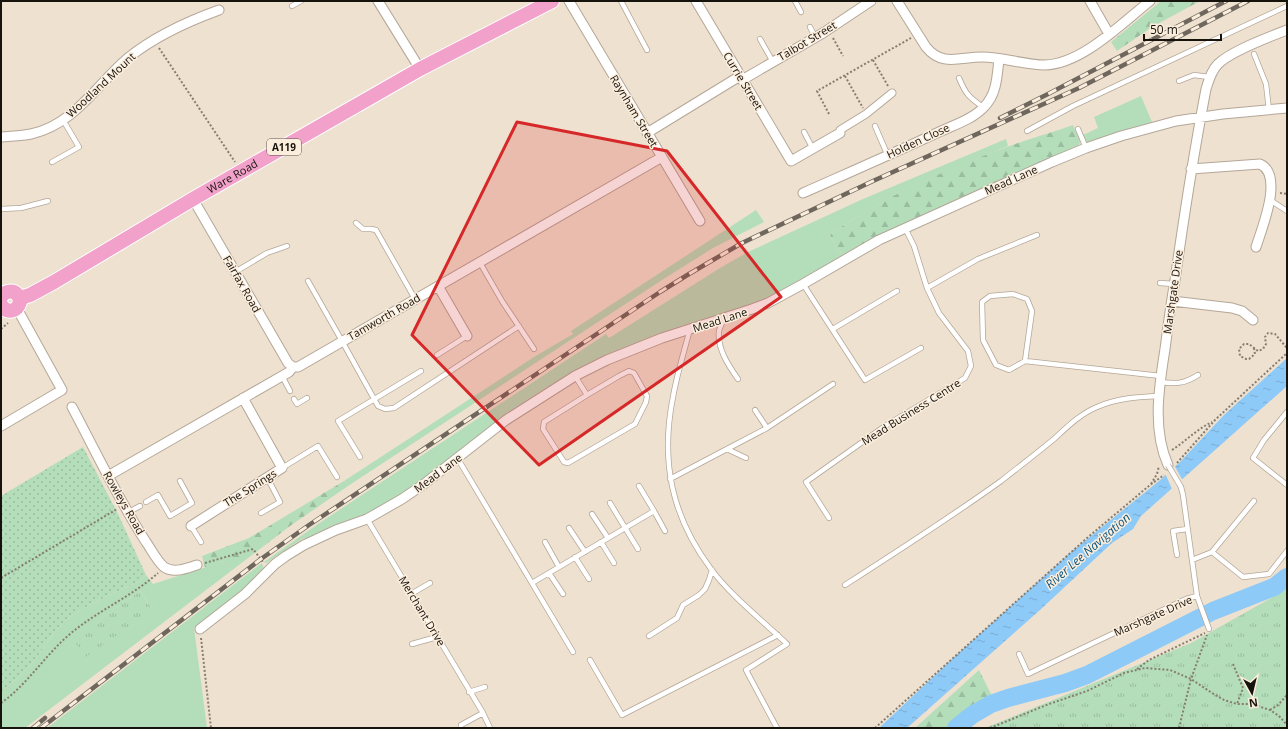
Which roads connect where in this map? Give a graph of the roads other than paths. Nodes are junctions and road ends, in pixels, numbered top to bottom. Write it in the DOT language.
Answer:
graph roads {
  1 [pos="301,1"];
  2 [pos="378,1"];
  3 [pos="552,1"];
  4 [pos="569,1"];
  5 [pos="621,1"];
  6 [pos="696,1"];
  7 [pos="795,1"];
  8 [pos="871,1"];
  9 [pos="897,1"];
  10 [pos="1090,1"];
  11 [pos="1150,1"];
  12 [pos="292,6"];
  13 [pos="1287,6"];
  14 [pos="219,10"];
  15 [pos="802,12"];
  16 [pos="810,28"];
  17 [pos="1287,30"];
  18 [pos="1109,34"];
  19 [pos="815,37"];
  20 [pos="760,39"];
  21 [pos="647,50"];
  22 [pos="1254,54"];
  23 [pos="999,59"];
  24 [pos="773,62"];
  25 [pos="420,69"];
  26 [pos="1209,77"];
  27 [pos="741,78"];
  28 [pos="959,78"];
  29 [pos="1179,81"];
  30 [pos="892,93"];
  31 [pos="984,108"];
  32 [pos="1287,108"];
  33 [pos="1268,110"];
  34 [pos="1201,118"];
  35 [pos="63,119"];
  36 [pos="875,126"];
  37 [pos="1078,128"];
  38 [pos="1027,131"];
  39 [pos="804,132"];
  40 [pos="647,133"];
  41 [pos="840,133"];
  42 [pos="1,136"];
  43 [pos="1086,148"];
  44 [pos="813,149"];
  45 [pos="888,156"];
  46 [pos="662,157"];
  47 [pos="52,162"];
  48 [pos="1191,169"];
  49 [pos="803,193"];
  50 [pos="193,199"];
  51 [pos="1270,200"];
  52 [pos="48,201"];
  53 [pos="1,209"];
  54 [pos="1287,211"];
  55 [pos="700,221"];
  56 [pos="356,223"];
  57 [pos="906,228"];
  58 [pos="1037,235"];
  59 [pos="286,246"];
  60 [pos="1256,247"];
  61 [pos="479,261"];
  62 [pos="235,272"];
  63 [pos="308,281"];
  64 [pos="1160,283"];
  65 [pos="803,284"];
  66 [pos="1174,284"];
  67 [pos="438,286"];
  68 [pos="927,288"];
  69 [pos="897,291"];
  70 [pos="415,299"];
  71 [pos="1172,301"];
  72 [pos="7,305"];
  73 [pos="724,319"];
  74 [pos="1253,320"];
  75 [pos="519,326"];
  76 [pos="690,329"];
  77 [pos="833,329"];
  78 [pos="467,336"];
  79 [pos="342,341"];
  80 [pos="921,348"];
  81 [pos="534,349"];
  82 [pos="437,355"];
  83 [pos="1025,361"];
  84 [pos="293,367"];
  85 [pos="421,371"];
  86 [pos="1198,375"];
  87 [pos="282,376"];
  88 [pos="575,376"];
  89 [pos="738,378"];
  90 [pos="1161,379"];
  91 [pos="834,384"];
  92 [pos="290,391"];
  93 [pos="587,395"];
  94 [pos="1159,396"];
  95 [pos="243,398"];
  96 [pos="307,398"];
  97 [pos="294,399"];
  98 [pos="374,400"];
  99 [pos="72,407"];
  100 [pos="755,410"];
  101 [pos="1287,412"];
  102 [pos="1,426"];
  103 [pos="767,428"];
  104 [pos="727,449"];
  105 [pos="360,457"];
  106 [pos="746,458"];
  107 [pos="458,459"];
  108 [pos="1173,464"];
  109 [pos="282,468"];
  110 [pos="108,476"];
  111 [pos="267,477"];
  112 [pos="337,478"];
  113 [pos="670,479"];
  114 [pos="180,480"];
  115 [pos="1287,485"];
  116 [pos="639,486"];
  117 [pos="1254,501"];
  118 [pos="146,502"];
  119 [pos="610,504"];
  120 [pos="140,506"];
  121 [pos="127,508"];
  122 [pos="654,511"];
  123 [pos="261,513"];
  124 [pos="592,514"];
  125 [pos="829,518"];
  126 [pos="367,519"];
  127 [pos="191,526"];
  128 [pos="569,528"];
  129 [pos="625,528"];
  130 [pos="1187,529"];
  131 [pos="665,531"];
  132 [pos="608,538"];
  133 [pos="200,542"];
  134 [pos="545,542"];
  135 [pos="601,542"];
  136 [pos="638,549"];
  137 [pos="1287,551"];
  138 [pos="585,552"];
  139 [pos="1212,552"];
  140 [pos="1177,555"];
  141 [pos="575,557"];
  142 [pos="1192,560"];
  143 [pos="614,563"];
  144 [pos="197,565"];
  145 [pos="559,567"];
  146 [pos="712,570"];
  147 [pos="549,573"];
  148 [pos="589,579"];
  149 [pos="430,583"];
  150 [pos="532,583"];
  151 [pos="845,585"];
  152 [pos="411,594"];
  153 [pos="563,594"];
  154 [pos="1198,596"];
  155 [pos="200,629"];
  156 [pos="1209,630"];
  157 [pos="778,635"];
  158 [pos="649,636"];
  159 [pos="437,637"];
  160 [pos="412,644"];
  161 [pos="573,652"];
  162 [pos="1019,654"];
  163 [pos="590,660"];
  164 [pos="485,687"];
  165 [pos="470,692"];
  166 [pos="483,713"];
  167 [pos="461,728"];
  168 [pos="490,728"];
  169 [pos="777,728"];
  1 -- 12 [label="lane"];
  2 -- 25 [label="street"];
  3 -- 25 [label="main road, Ware Road / A119"];
  4 -- 40 [label="street, Raynham Street"];
  5 -- 21 [label="lane"];
  6 -- 27 [label="street, Currie Street"];
  7 -- 15 [label="lane"];
  8 -- 19 [label="street, Talbot Street"];
  9 -- 23 [label="street"];
  10 -- 18 [label="street"];
  11 -- 18 [label="street"];
  13 -- 38 [label="lane"];
  14 -- 35 [label="street, Woodland Mount"];
  16 -- 19 [label="lane"];
  17 -- 26 [label="street"];
  18 -- 23 [label="street"];
  19 -- 24 [label="street, Talbot Street"];
  20 -- 24 [label="lane"];
  22 -- 33 [label="lane"];
  23 -- 31 [label="street, Holden Close"];
  24 -- 27 [label="street, Talbot Street"];
  25 -- 50 [label="main road, Ware Road / A119"];
  26 -- 29 [label="lane"];
  26 -- 34 [label="street, Marshgate Drive"];
  27 -- 40 [label="street, Talbot Street"];
  27 -- 44 [label="street, Currie Street"];
  28 -- 31 [label="lane"];
  30 -- 41 [label="street"];
  31 -- 45 [label="street, Holden Close"];
  32 -- 33 [label="street, Mead Lane"];
  33 -- 34 [label="street, Mead Lane"];
  34 -- 43 [label="street, Mead Lane"];
  34 -- 48 [label="street, Marshgate Drive"];
  35 -- 42 [label="street, Woodland Mount"];
  35 -- 47 [label="lane"];
  36 -- 45 [label="lane"];
  37 -- 43 [label="lane"];
  39 -- 44 [label="lane"];
  40 -- 46 [label="street, Raynham Street"];
  41 -- 44 [label="street"];
  43 -- 57 [label="street, Mead Lane"];
  45 -- 49 [label="street, Holden Close"];
  46 -- 55 [label="street, Raynham Street"];
  46 -- 61 [label="street, Tamworth Road"];
  48 -- 51 [label="street"];
  48 -- 66 [label="street, Marshgate Drive"];
  50 -- 62 [label="street, Fairfax Road"];
  50 -- 72 [label="main road, Ware Road / A119"];
  51 -- 54 [label="lane"];
  51 -- 60 [label="street"];
  52 -- 53 [label="lane"];
  56 -- 70 [label="lane"];
  57 -- 65 [label="street, Mead Lane"];
  57 -- 68 [label="lane, Mead Business Centre"];
  58 -- 68 [label="lane"];
  59 -- 62 [label="lane"];
  61 -- 67 [label="street, Tamworth Road"];
  61 -- 75 [label="lane"];
  62 -- 84 [label="street, Fairfax Road"];
  63 -- 79 [label="lane"];
  64 -- 66 [label="lane"];
  65 -- 73 [label="street, Mead Lane"];
  65 -- 77 [label="lane"];
  66 -- 71 [label="street, Marshgate Drive"];
  67 -- 70 [label="street, Tamworth Road"];
  67 -- 78 [label="street"];
  68 -- 125 [label="lane, Mead Business Centre"];
  69 -- 77 [label="lane"];
  70 -- 79 [label="street, Tamworth Road"];
  71 -- 74 [label="street"];
  71 -- 90 [label="street, Marshgate Drive"];
  72 -- 102 [label="street"];
  73 -- 76 [label="street, Mead Lane"];
  73 -- 89 [label="lane"];
  75 -- 81 [label="lane"];
  75 -- 98 [label="lane"];
  76 -- 88 [label="street, Mead Lane"];
  76 -- 113 [label="lane"];
  77 -- 80 [label="lane"];
  78 -- 82 [label="lane"];
  79 -- 84 [label="street, Tamworth Road"];
  79 -- 98 [label="lane"];
  83 -- 83 [label="lane"];
  83 -- 90 [label="lane"];
  84 -- 87 [label="street, Tamworth Road"];
  85 -- 98 [label="lane"];
  86 -- 90 [label="lane"];
  87 -- 92 [label="lane"];
  87 -- 95 [label="street, Tamworth Road"];
  88 -- 93 [label="lane"];
  88 -- 107 [label="street, Mead Lane"];
  90 -- 94 [label="street, Marshgate Drive"];
  91 -- 103 [label="lane"];
  93 -- 93 [label="lane"];
  94 -- 108 [label="street, Marshgate Drive"];
  94 -- 151 [label="lane"];
  95 -- 109 [label="street, The Springs"];
  95 -- 110 [label="street, Tamworth Road"];
  96 -- 97 [label="lane"];
  98 -- 105 [label="lane"];
  99 -- 110 [label="street, Rowleys Road"];
  100 -- 103 [label="lane"];
  101 -- 115 [label="lane"];
  103 -- 104 [label="lane"];
  104 -- 106 [label="lane"];
  104 -- 113 [label="lane"];
  107 -- 126 [label="street, Mead Lane"];
  107 -- 150 [label="lane"];
  108 -- 130 [label="lane, Marshgate Drive, bridge"];
  109 -- 111 [label="street, The Springs"];
  109 -- 112 [label="lane"];
  110 -- 121 [label="street, Rowleys Road"];
  111 -- 123 [label="lane"];
  111 -- 127 [label="street, The Springs"];
  113 -- 146 [label="lane"];
  114 -- 118 [label="lane"];
  116 -- 122 [label="lane"];
  117 -- 139 [label="lane"];
  119 -- 129 [label="lane"];
  120 -- 121 [label="lane"];
  121 -- 144 [label="street, Rowleys Road"];
  122 -- 129 [label="lane"];
  122 -- 131 [label="lane"];
  124 -- 132 [label="lane"];
  126 -- 152 [label="lane, Merchant Drive"];
  126 -- 155 [label="street, Mead Lane"];
  127 -- 133 [label="lane"];
  128 -- 138 [label="lane"];
  129 -- 132 [label="lane"];
  129 -- 136 [label="lane"];
  130 -- 140 [label="lane"];
  130 -- 142 [label="lane, Marshgate Drive"];
  132 -- 135 [label="lane"];
  134 -- 145 [label="lane"];
  135 -- 138 [label="lane"];
  135 -- 143 [label="lane"];
  137 -- 139 [label="lane"];
  138 -- 141 [label="lane"];
  139 -- 142 [label="lane"];
  141 -- 145 [label="lane"];
  141 -- 148 [label="lane"];
  142 -- 154 [label="lane, Marshgate Drive"];
  145 -- 147 [label="lane"];
  146 -- 157 [label="lane"];
  146 -- 158 [label="lane"];
  147 -- 150 [label="lane"];
  147 -- 153 [label="lane"];
  149 -- 152 [label="lane"];
  150 -- 161 [label="lane"];
  152 -- 159 [label="lane, Merchant Drive"];
  154 -- 156 [label="lane"];
  154 -- 162 [label="lane, Marshgate Drive"];
  157 -- 163 [label="lane"];
  157 -- 169 [label="lane"];
  159 -- 160 [label="lane"];
  159 -- 165 [label="lane, Merchant Drive"];
  164 -- 165 [label="lane"];
  165 -- 166 [label="lane, Merchant Drive"];
  166 -- 167 [label="lane"];
  166 -- 168 [label="lane, Merchant Drive"];
}
